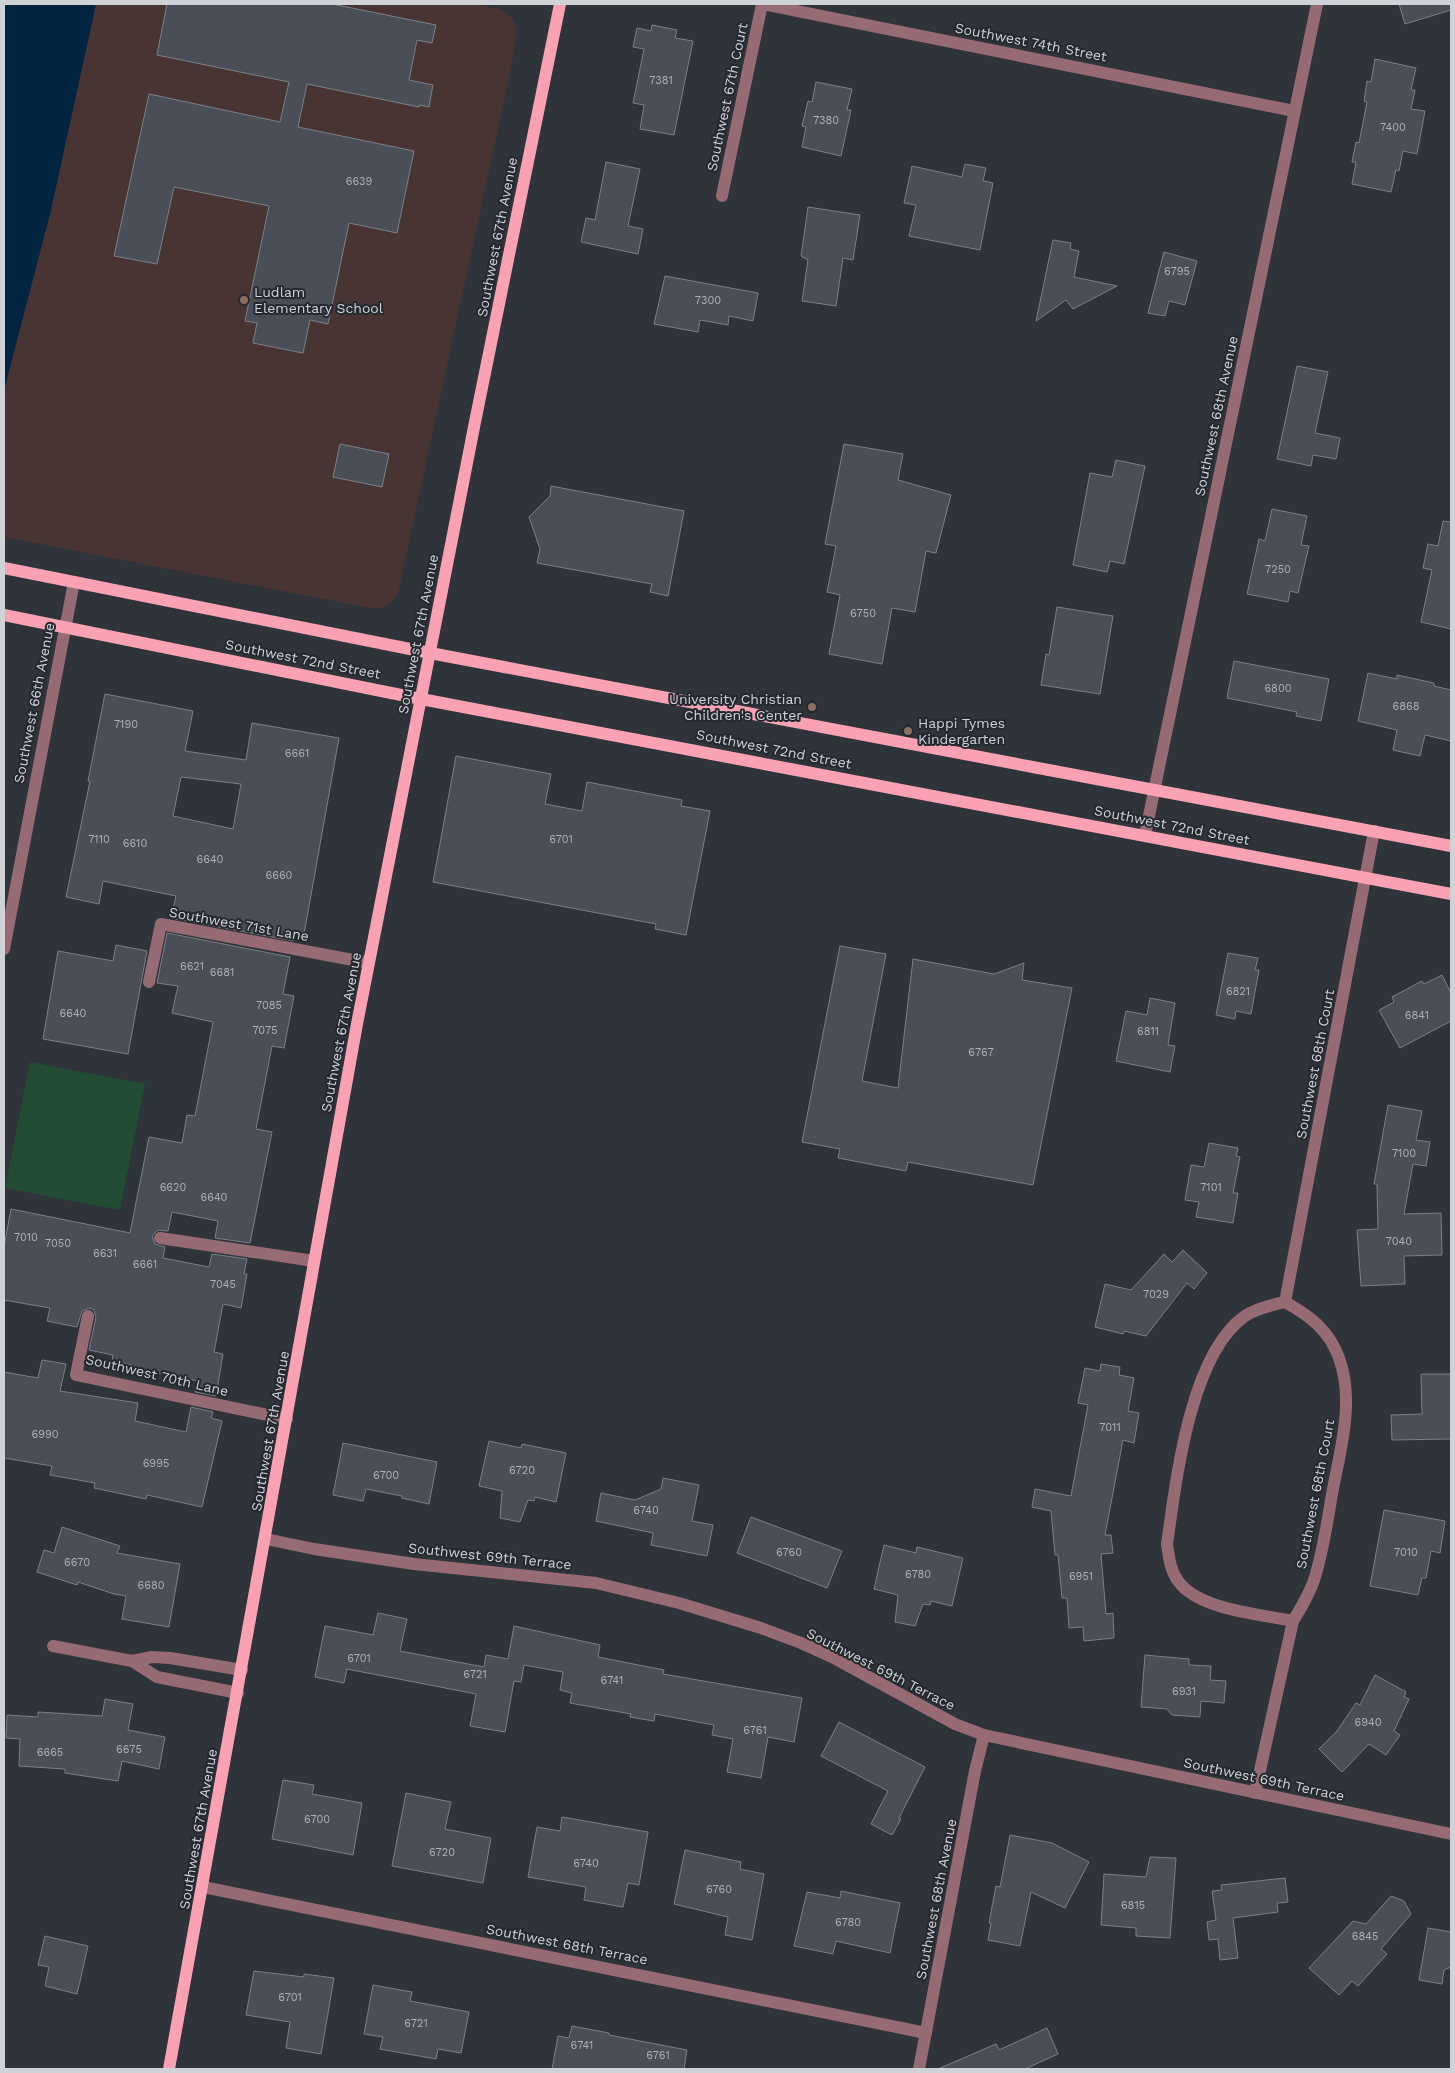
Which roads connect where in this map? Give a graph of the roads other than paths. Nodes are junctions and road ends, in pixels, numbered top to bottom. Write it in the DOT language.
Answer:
graph roads {
  1 [pos="560,4"];
  2 [pos="762,4"];
  3 [pos="1318,4"];
  4 [pos="1294,111"];
  5 [pos="722,196"];
  6 [pos="4,568"];
  7 [pos="74,582"];
  8 [pos="4,615"];
  9 [pos="64,626"];
  10 [pos="430,652"];
  11 [pos="421,699"];
  12 [pos="1154,789"];
  13 [pos="1374,831"];
  14 [pos="1145,835"];
  15 [pos="1451,846"];
  16 [pos="1366,877"];
  17 [pos="1451,894"];
  18 [pos="4,949"];
  19 [pos="369,963"];
  20 [pos="149,982"];
  21 [pos="160,1238"];
  22 [pos="314,1261"];
  23 [pos="1285,1302"];
  24 [pos="88,1316"];
  25 [pos="287,1419"];
  26 [pos="266,1539"];
  27 [pos="1293,1621"];
  28 [pos="53,1646"];
  29 [pos="132,1661"];
  30 [pos="242,1670"];
  31 [pos="238,1693"];
  32 [pos="984,1735"];
  33 [pos="1255,1793"];
  34 [pos="1451,1834"];
  35 [pos="202,1887"];
  36 [pos="926,2033"];
  37 [pos="169,2069"];
  38 [pos="920,2069"];
  1 -- 10 [label="main road, Southwest 67th Avenue"];
  2 -- 4 [label="street, Southwest 74th Street"];
  2 -- 5 [label="street, Southwest 67th Court"];
  3 -- 4 [label="street, Southwest 68th Avenue"];
  4 -- 12 [label="street, Southwest 68th Avenue"];
  6 -- 7 [label="main road"];
  7 -- 9 [label="street, Southwest 66th Avenue"];
  7 -- 10 [label="main road"];
  8 -- 9 [label="main road, Southwest 72nd Street"];
  9 -- 11 [label="main road, Southwest 72nd Street"];
  9 -- 18 [label="street, Southwest 66th Avenue"];
  10 -- 11 [label="main road, Southwest 67th Avenue"];
  10 -- 12 [label="main road"];
  11 -- 14 [label="main road, Southwest 72nd Street"];
  11 -- 19 [label="main road, Southwest 67th Avenue"];
  12 -- 13 [label="main road"];
  12 -- 14 [label="street, Southwest 68th Avenue"];
  13 -- 15 [label="main road"];
  13 -- 16 [label="street, Southwest 68th Court"];
  14 -- 16 [label="main road, Southwest 72nd Street"];
  16 -- 17 [label="main road, Southwest 72nd Street"];
  16 -- 23 [label="street, Southwest 68th Court"];
  19 -- 20 [label="street, Southwest 71st Lane"];
  19 -- 22 [label="main road, Southwest 67th Avenue"];
  21 -- 22 [label="street"];
  22 -- 25 [label="main road, Southwest 67th Avenue"];
  23 -- 27 [label="street, Southwest 68th Court"];
  23 -- 27 [label="street"];
  24 -- 25 [label="street, Southwest 70th Lane"];
  25 -- 26 [label="main road, Southwest 67th Avenue"];
  26 -- 30 [label="main road, Southwest 67th Avenue"];
  26 -- 32 [label="street, Southwest 69th Terrace"];
  27 -- 33 [label="street, Southwest 68th Court"];
  28 -- 29 [label="street"];
  29 -- 30 [label="street"];
  29 -- 31 [label="street"];
  30 -- 31 [label="main road, Southwest 67th Avenue"];
  31 -- 35 [label="main road, Southwest 67th Avenue"];
  32 -- 33 [label="street, Southwest 69th Terrace"];
  32 -- 36 [label="street, Southwest 68th Avenue"];
  33 -- 34 [label="street, Southwest 69th Terrace"];
  35 -- 36 [label="street, Southwest 68th Terrace"];
  35 -- 37 [label="main road, Southwest 67th Avenue"];
  36 -- 38 [label="street, Southwest 68th Avenue"];
}
